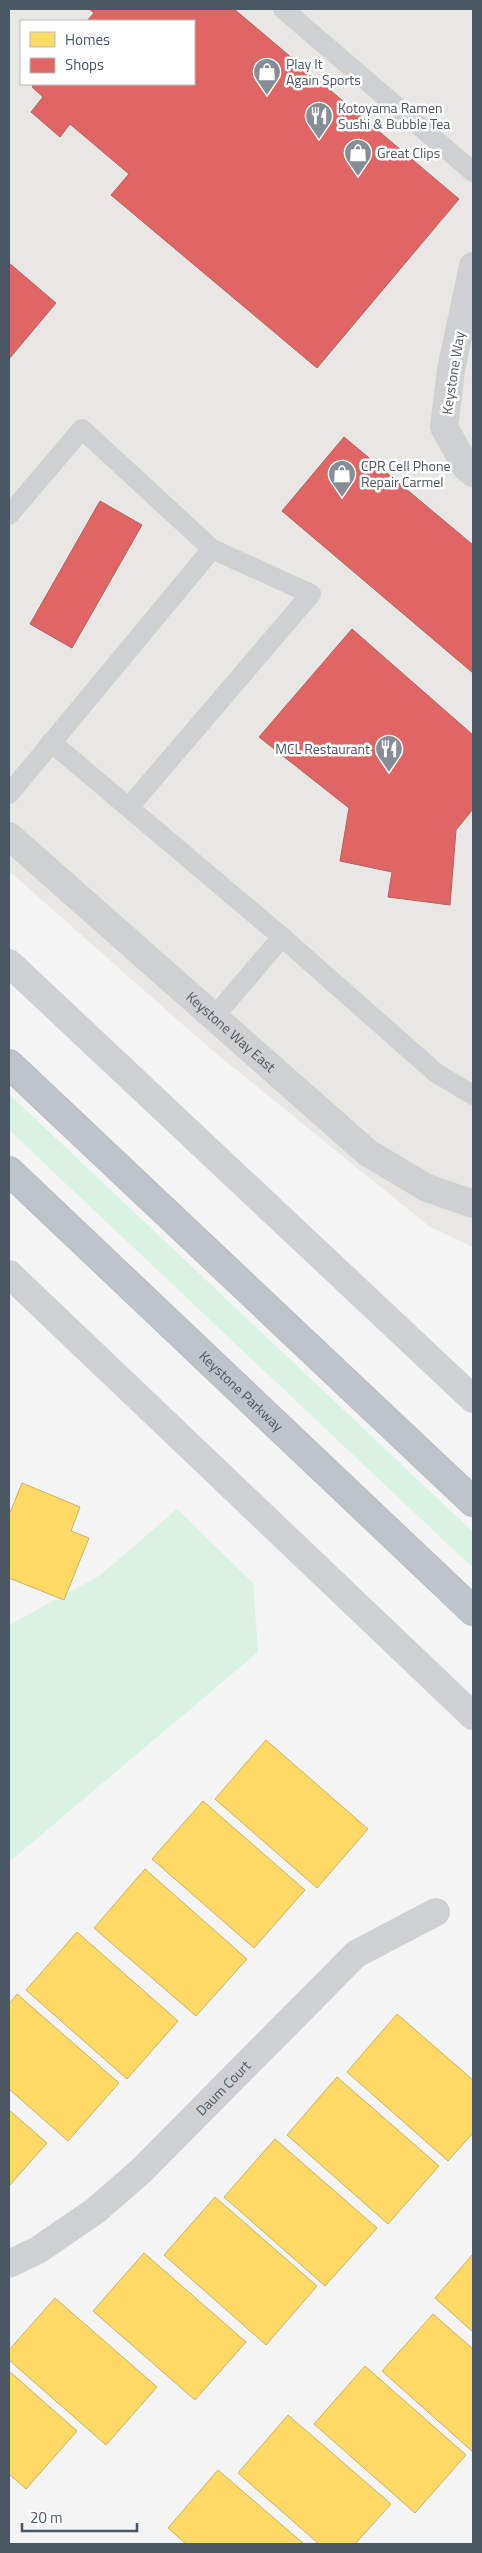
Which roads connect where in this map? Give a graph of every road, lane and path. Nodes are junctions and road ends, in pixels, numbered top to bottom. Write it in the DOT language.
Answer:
graph roads {
  1 [pos="283,9"];
  2 [pos="473,172"];
  3 [pos="473,266"];
  4 [pos="469,305"];
  5 [pos="473,473"];
  6 [pos="9,515"];
  7 [pos="212,549"];
  8 [pos="51,742"];
  9 [pos="9,794"];
  10 [pos="128,807"];
  11 [pos="9,836"];
  12 [pos="282,937"];
  13 [pos="9,962"];
  14 [pos="214,1017"];
  15 [pos="9,1064"];
  16 [pos="473,1095"];
  17 [pos="9,1171"];
  18 [pos="472,1205"];
  19 [pos="9,1274"];
  20 [pos="473,1399"];
  21 [pos="473,1502"];
  22 [pos="473,1611"];
  23 [pos="473,1716"];
  24 [pos="436,1912"];
  25 [pos="9,2264"];
  1 -- 2 [label="lane"];
  3 -- 4 [label="street, Keystone Way"];
  4 -- 5 [label="street, Keystone Way"];
  6 -- 7 [label="lane"];
  7 -- 8 [label="lane"];
  7 -- 10 [label="lane"];
  8 -- 9 [label="lane"];
  8 -- 10 [label="lane"];
  10 -- 12 [label="lane"];
  11 -- 14 [label="street, Keystone Way East"];
  12 -- 14 [label="lane"];
  12 -- 16 [label="lane"];
  13 -- 20 [label="main road"];
  14 -- 18 [label="street, Keystone Way East"];
  15 -- 21 [label="highway"];
  17 -- 22 [label="highway, Keystone Parkway"];
  19 -- 23 [label="main road"];
  24 -- 25 [label="street, Daum Court"];
}
